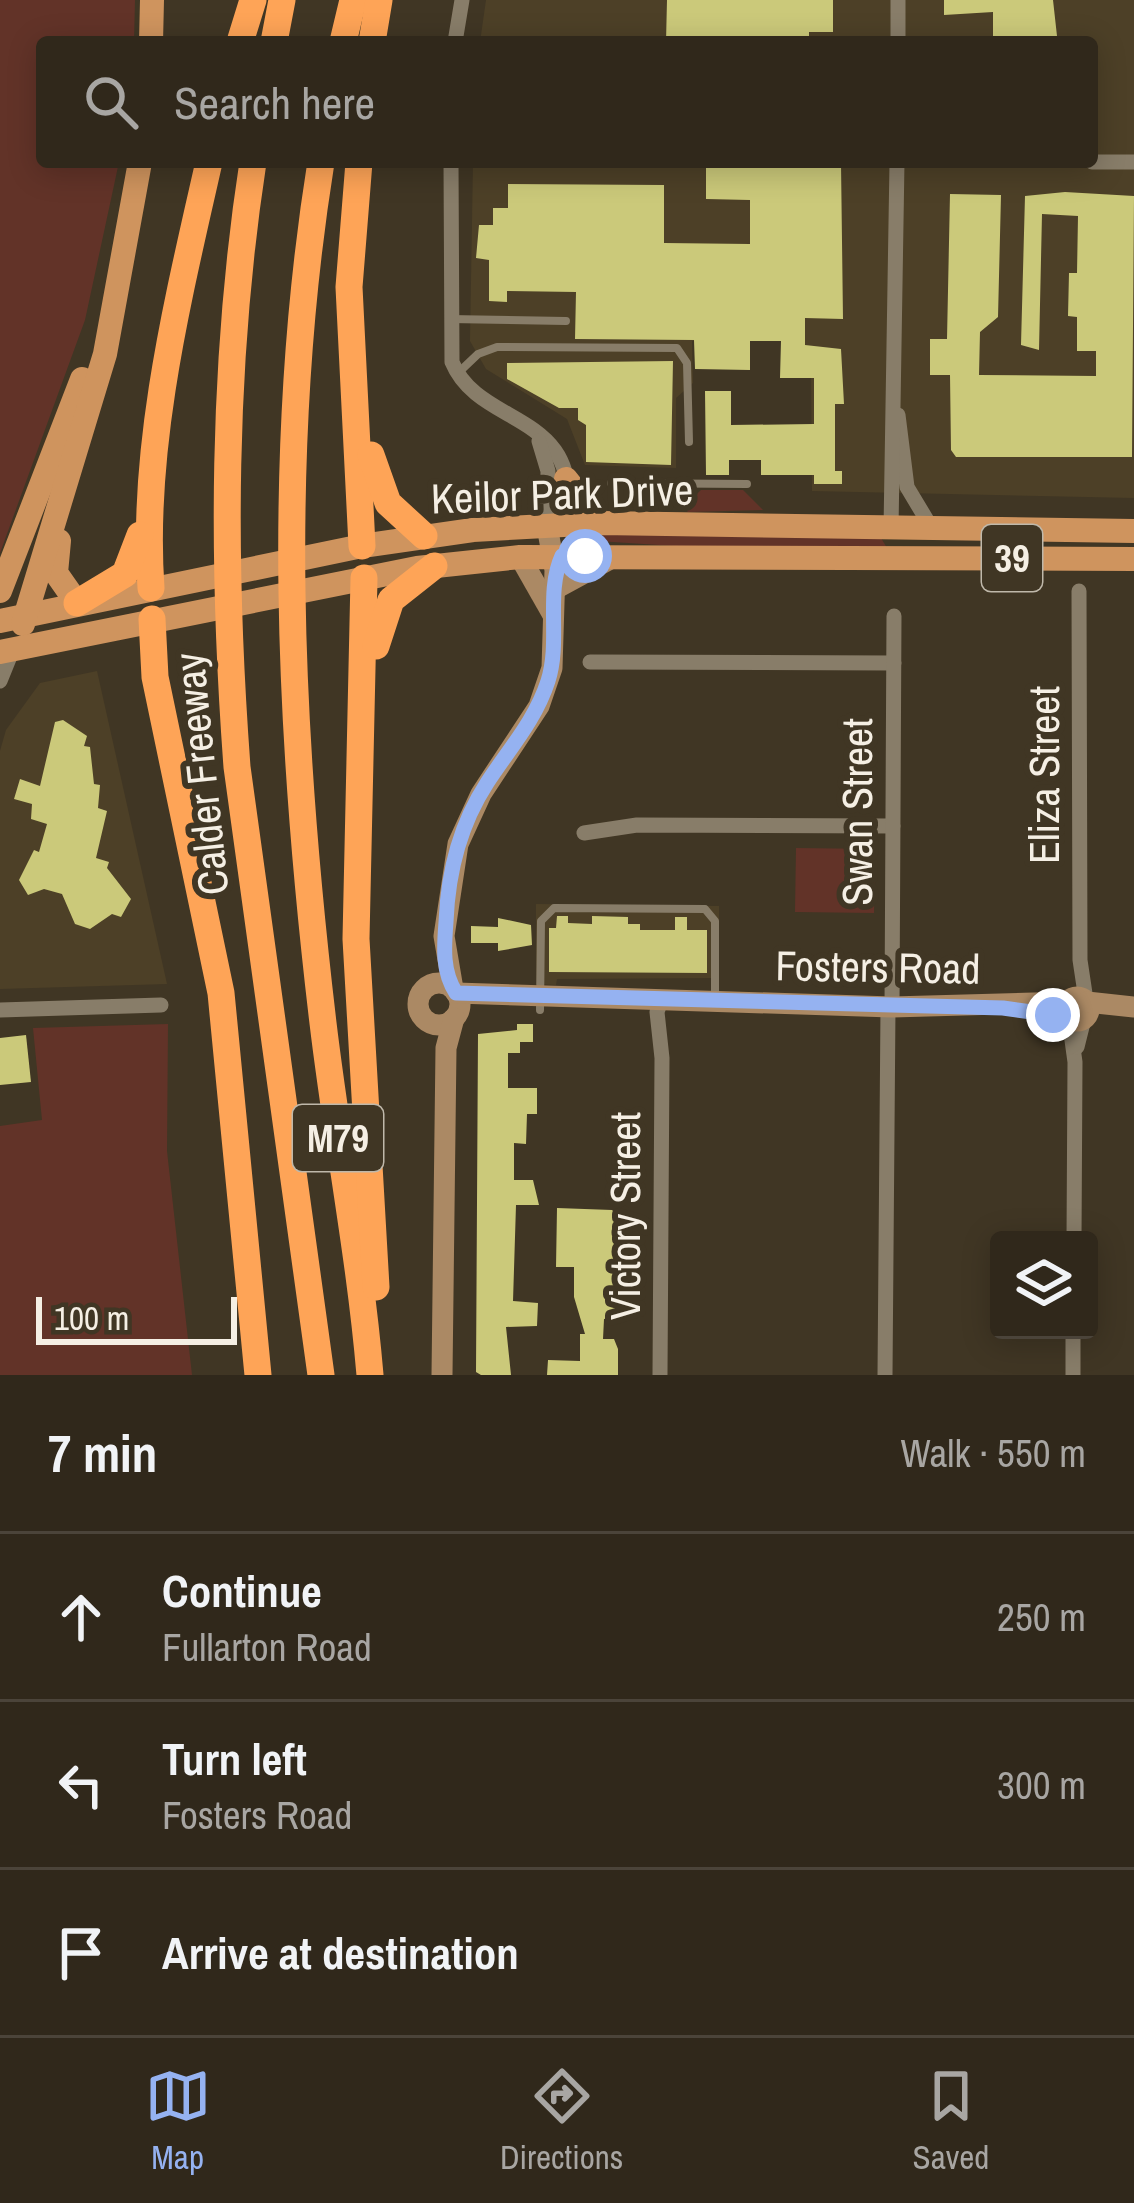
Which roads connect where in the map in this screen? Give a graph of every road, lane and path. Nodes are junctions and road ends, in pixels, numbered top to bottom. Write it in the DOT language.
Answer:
graph roads {
  1 [pos="152,0"];
  2 [pos="253,0"];
  3 [pos="282,0"];
  4 [pos="352,0"];
  5 [pos="380,0"];
  6 [pos="462,0"];
  7 [pos="898,0"];
  8 [pos="151,36"];
  9 [pos="242,36"];
  10 [pos="275,36"];
  11 [pos="344,36"];
  12 [pos="374,36"];
  13 [pos="456,36"];
  14 [pos="898,36"];
  15 [pos="1098,162"];
  16 [pos="1134,162"];
  17 [pos="139,168"];
  18 [pos="208,168"];
  19 [pos="252,168"];
  20 [pos="320,168"];
  21 [pos="358,168"];
  22 [pos="451,168"];
  23 [pos="897,168"];
  24 [pos="353,217"];
  25 [pos="126,246"];
  26 [pos="448,320"];
  27 [pos="566,321"];
  28 [pos="458,374"];
  29 [pos="894,400"];
  30 [pos="531,428"];
  31 [pos="689,442"];
  32 [pos="72,456"];
  33 [pos="155,459"];
  34 [pos="566,479"];
  35 [pos="611,483"];
  36 [pos="747,484"];
  37 [pos="601,524"];
  38 [pos="556,526"];
  39 [pos="891,529"];
  40 [pos="933,530"];
  41 [pos="1134,531"];
  42 [pos="424,536"];
  43 [pos="362,546"];
  44 [pos="520,557"];
  45 [pos="891,558"];
  46 [pos="1134,559"];
  47 [pos="434,566"];
  48 [pos="556,568"];
  49 [pos="364,578"];
  50 [pos="2,581"];
  51 [pos="151,588"];
  52 [pos="1079,591"];
  53 [pos="77,603"];
  54 [pos="27,614"];
  55 [pos="894,616"];
  56 [pos="152,619"];
  57 [pos="0,621"];
  58 [pos="556,621"];
  59 [pos="6,651"];
  60 [pos="590,662"];
  61 [pos="894,663"];
  62 [pos="0,681"];
  63 [pos="358,766"];
  64 [pos="237,767"];
  65 [pos="893,826"];
  66 [pos="584,832"];
  67 [pos="444,936"];
  68 [pos="424,988"];
  69 [pos="715,999"];
  70 [pos="455,1003"];
  71 [pos="540,1004"];
  72 [pos="161,1005"];
  73 [pos="752,1005"];
  74 [pos="662,1007"];
  75 [pos="890,1007"];
  76 [pos="1134,1008"];
  77 [pos="1078,1009"];
  78 [pos="0,1010"];
  79 [pos="423,1017"];
  80 [pos="444,1135"];
  81 [pos="1074,1231"];
  82 [pos="1073,1339"];
  83 [pos="258,1375"];
  84 [pos="303,1375"];
  85 [pos="321,1375"];
  86 [pos="370,1375"];
  87 [pos="380,1375"];
  88 [pos="442,1375"];
  89 [pos="660,1375"];
  90 [pos="885,1375"];
  91 [pos="1073,1375"];
  1 -- 8 [label="main road"];
  2 -- 9 [label="highway"];
  3 -- 10 [label="highway"];
  4 -- 11 [label="highway"];
  5 -- 12 [label="highway"];
  6 -- 13 [label="street"];
  7 -- 14 [label="street"];
  15 -- 16 [label="street"];
  17 -- 25 [label="main road"];
  18 -- 33 [label="highway"];
  19 -- 64 [label="highway, Calder Freeway / M79"];
  20 -- 86 [label="highway, M79"];
  21 -- 24 [label="highway"];
  22 -- 26 [label="street"];
  23 -- 29 [label="street"];
  24 -- 42 [label="highway"];
  24 -- 43 [label="highway"];
  25 -- 32 [label="main road"];
  25 -- 50 [label="main road"];
  26 -- 27 [label="lane"];
  26 -- 28 [label="street"];
  28 -- 30 [label="street"];
  28 -- 31 [label="lane"];
  29 -- 39 [label="street"];
  29 -- 40 [label="street"];
  30 -- 34 [label="street"];
  30 -- 38 [label="street"];
  32 -- 53 [label="main road"];
  32 -- 54 [label="main road"];
  33 -- 51 [label="highway"];
  33 -- 53 [label="highway"];
  34 -- 37 [label="main road"];
  34 -- 38 [label="street"];
  35 -- 36 [label="lane"];
  37 -- 38 [label="main road, Keilor Park Drive / 39"];
  37 -- 39 [label="main road, Keilor Park Drive / 39"];
  38 -- 42 [label="main road, Keilor Park Drive / 39"];
  38 -- 48 [label="main road"];
  39 -- 40 [label="main road, Keilor Park Drive / 39"];
  39 -- 45 [label="main road"];
  40 -- 41 [label="main road, Keilor Park Drive / 39"];
  42 -- 43 [label="main road, Keilor Park Drive / 39"];
  43 -- 49 [label="main road"];
  43 -- 51 [label="main road, Keilor Park Drive / 39"];
  44 -- 47 [label="main road, Keilor Park Drive / 39"];
  44 -- 48 [label="main road, Keilor Park Drive / 39"];
  44 -- 58 [label="main road"];
  45 -- 46 [label="main road, Keilor Park Drive / 39"];
  45 -- 48 [label="main road, Keilor Park Drive / 39"];
  47 -- 49 [label="main road, Keilor Park Drive / 39"];
  47 -- 63 [label="highway"];
  48 -- 58 [label="main road"];
  49 -- 56 [label="main road, Keilor Park Drive / 39"];
  49 -- 63 [label="highway"];
  51 -- 53 [label="main road, Keilor Park Drive / 39"];
  51 -- 56 [label="main road"];
  52 -- 77 [label="street, Eliza Street"];
  53 -- 54 [label="main road, Keilor Park Drive / 39"];
  54 -- 57 [label="main road, Keilor Park Drive / 39"];
  54 -- 59 [label="main road"];
  55 -- 61 [label="street, Swan Street"];
  56 -- 59 [label="main road, Keilor Park Drive / 39"];
  56 -- 83 [label="highway"];
  58 -- 67 [label="main road"];
  59 -- 62 [label="street"];
  60 -- 61 [label="street"];
  61 -- 65 [label="street, Swan Street"];
  63 -- 87 [label="highway"];
  64 -- 84 [label="highway"];
  64 -- 85 [label="highway, Calder Freeway / M79"];
  65 -- 66 [label="street"];
  65 -- 75 [label="street, Swan Street"];
  67 -- 68 [label="main road"];
  67 -- 70 [label="main road"];
  68 -- 70 [label="main road"];
  68 -- 79 [label="main road"];
  69 -- 71 [label="lane"];
  69 -- 73 [label="main road, Fosters Road"];
  69 -- 74 [label="main road, Fosters Road"];
  70 -- 71 [label="main road, Fosters Road"];
  70 -- 79 [label="main road"];
  70 -- 80 [label="main road"];
  71 -- 74 [label="main road, Fosters Road"];
  72 -- 78 [label="street"];
  73 -- 74 [label="main road, Fosters Road"];
  73 -- 75 [label="main road, Fosters Road"];
  74 -- 89 [label="street, Victory Street"];
  75 -- 77 [label="main road, Fosters Road"];
  75 -- 90 [label="street, Swan Street"];
  76 -- 77 [label="main road, Fosters Road"];
  77 -- 81 [label="street, Eliza Street"];
  79 -- 80 [label="main road"];
  80 -- 88 [label="main road"];
  82 -- 91 [label="street"];
}
